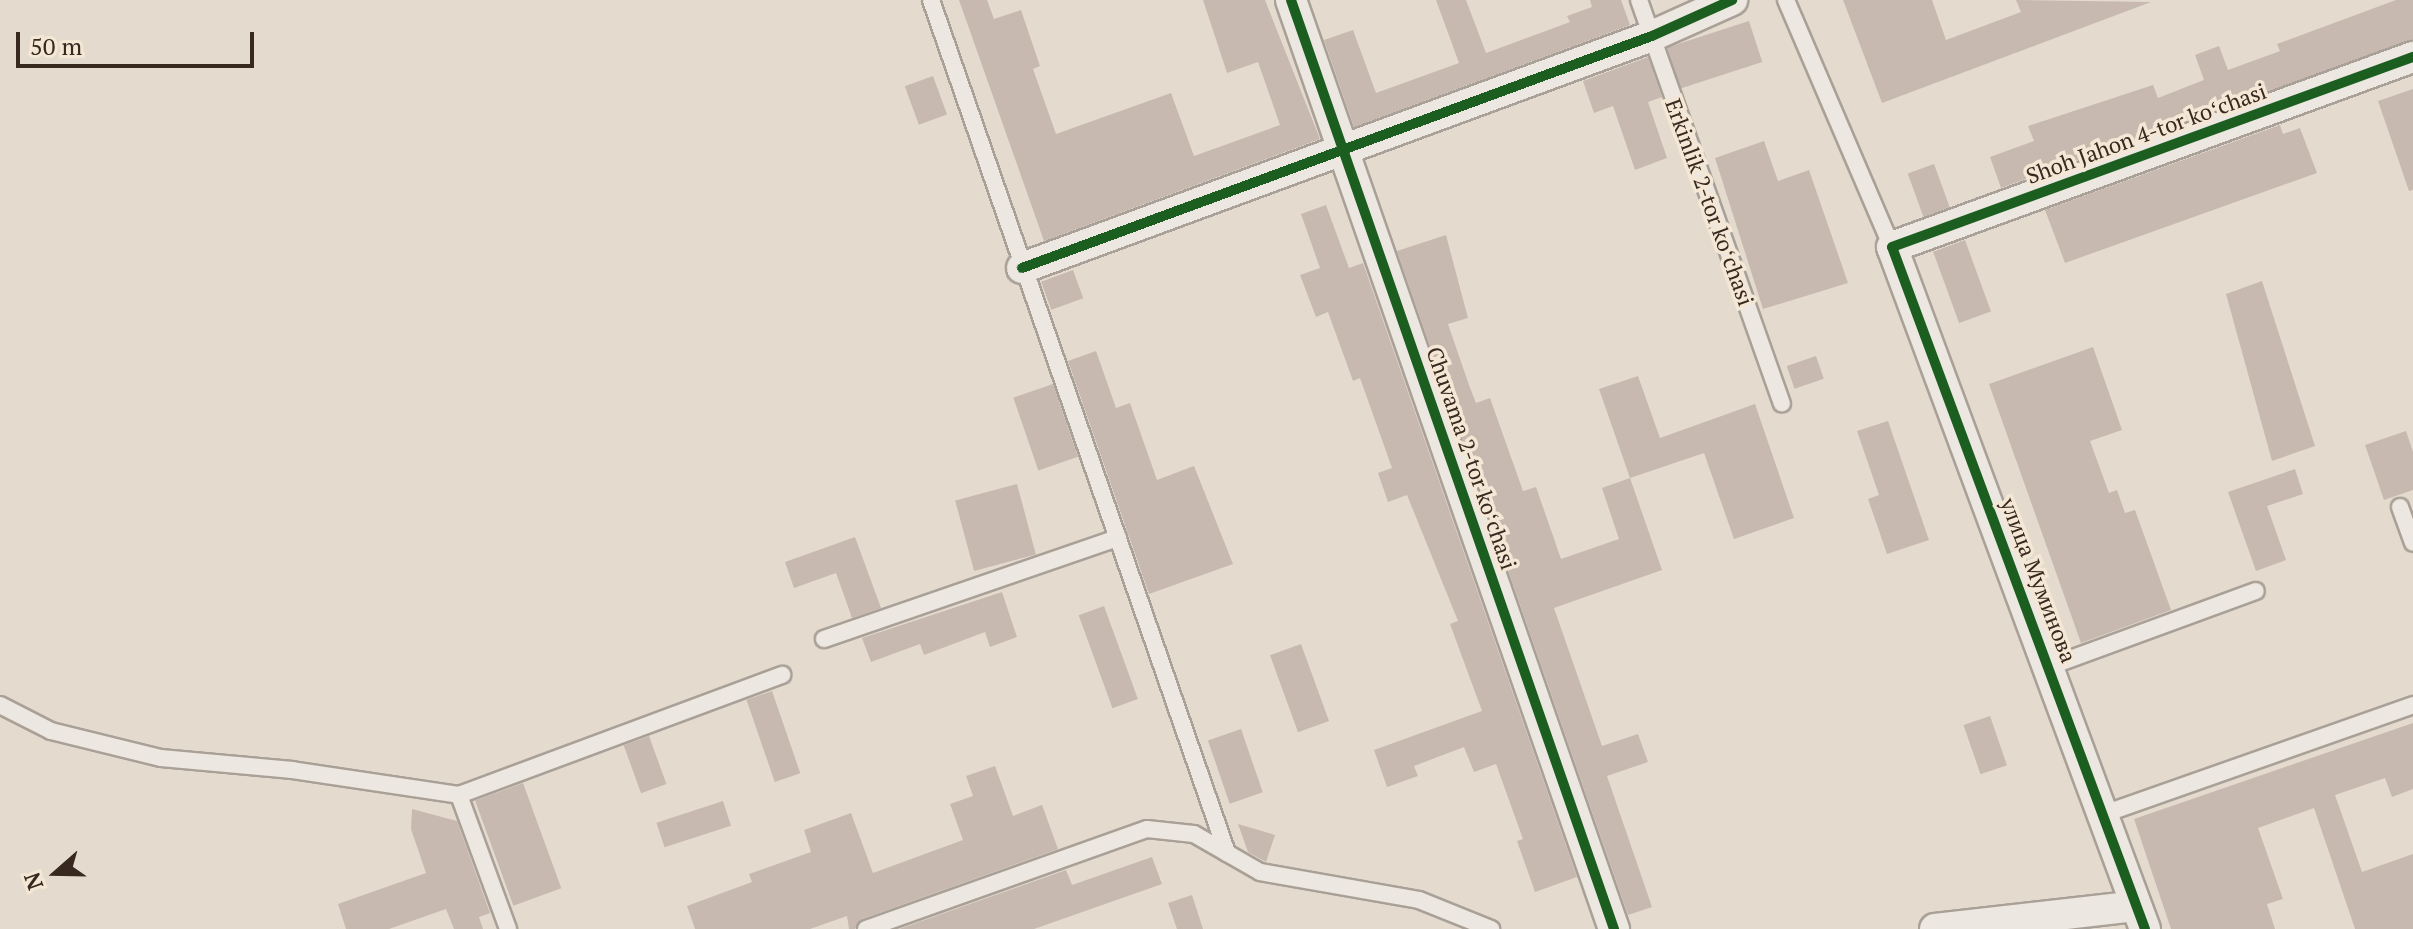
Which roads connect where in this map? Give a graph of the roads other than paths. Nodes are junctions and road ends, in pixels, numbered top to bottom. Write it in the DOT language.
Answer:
graph roads {
  1 [pos="931,0"];
  2 [pos="1291,0"];
  3 [pos="1639,0"];
  4 [pos="1732,0"];
  5 [pos="1786,0"];
  6 [pos="1652,36"];
  7 [pos="2413,57"];
  8 [pos="1345,150"];
  9 [pos="1892,247"];
  10 [pos="1022,268"];
  11 [pos="1782,403"];
  12 [pos="2400,507"];
  13 [pos="1118,538"];
  14 [pos="2413,543"];
  15 [pos="2256,591"];
  16 [pos="824,639"];
  17 [pos="2051,666"];
  18 [pos="782,675"];
  19 [pos="0,705"];
  20 [pos="2413,705"];
  21 [pos="459,795"];
  22 [pos="2104,814"];
  23 [pos="1227,853"];
  24 [pos="2140,918"];
  25 [pos="508,929"];
  26 [pos="866,929"];
  27 [pos="1491,929"];
  28 [pos="1614,929"];
  29 [pos="1935,929"];
  1 -- 10 [label="lane"];
  2 -- 8 [label="street, Chuvama 2-tor koʻchasi"];
  3 -- 6 [label="lane, Erkinlik 2-tor koʻchasi"];
  4 -- 6 [label="street"];
  5 -- 9 [label="lane"];
  6 -- 8 [label="street"];
  6 -- 11 [label="lane, Erkinlik 2-tor koʻchasi"];
  7 -- 9 [label="street, Shoh Jahon 4-tor koʻchasi"];
  8 -- 10 [label="street"];
  8 -- 28 [label="street, Chuvama 2-tor koʻchasi"];
  9 -- 17 [label="street, улица Муминова"];
  10 -- 13 [label="lane"];
  12 -- 14 [label="lane"];
  13 -- 16 [label="lane"];
  13 -- 23 [label="lane"];
  15 -- 17 [label="lane"];
  17 -- 22 [label="street, улица Муминова"];
  18 -- 21 [label="lane"];
  19 -- 21 [label="lane"];
  20 -- 22 [label="lane"];
  21 -- 25 [label="lane"];
  22 -- 24 [label="street, улица Муминова"];
  23 -- 26 [label="lane"];
  23 -- 27 [label="lane"];
  24 -- 29 [label="street"];
}
